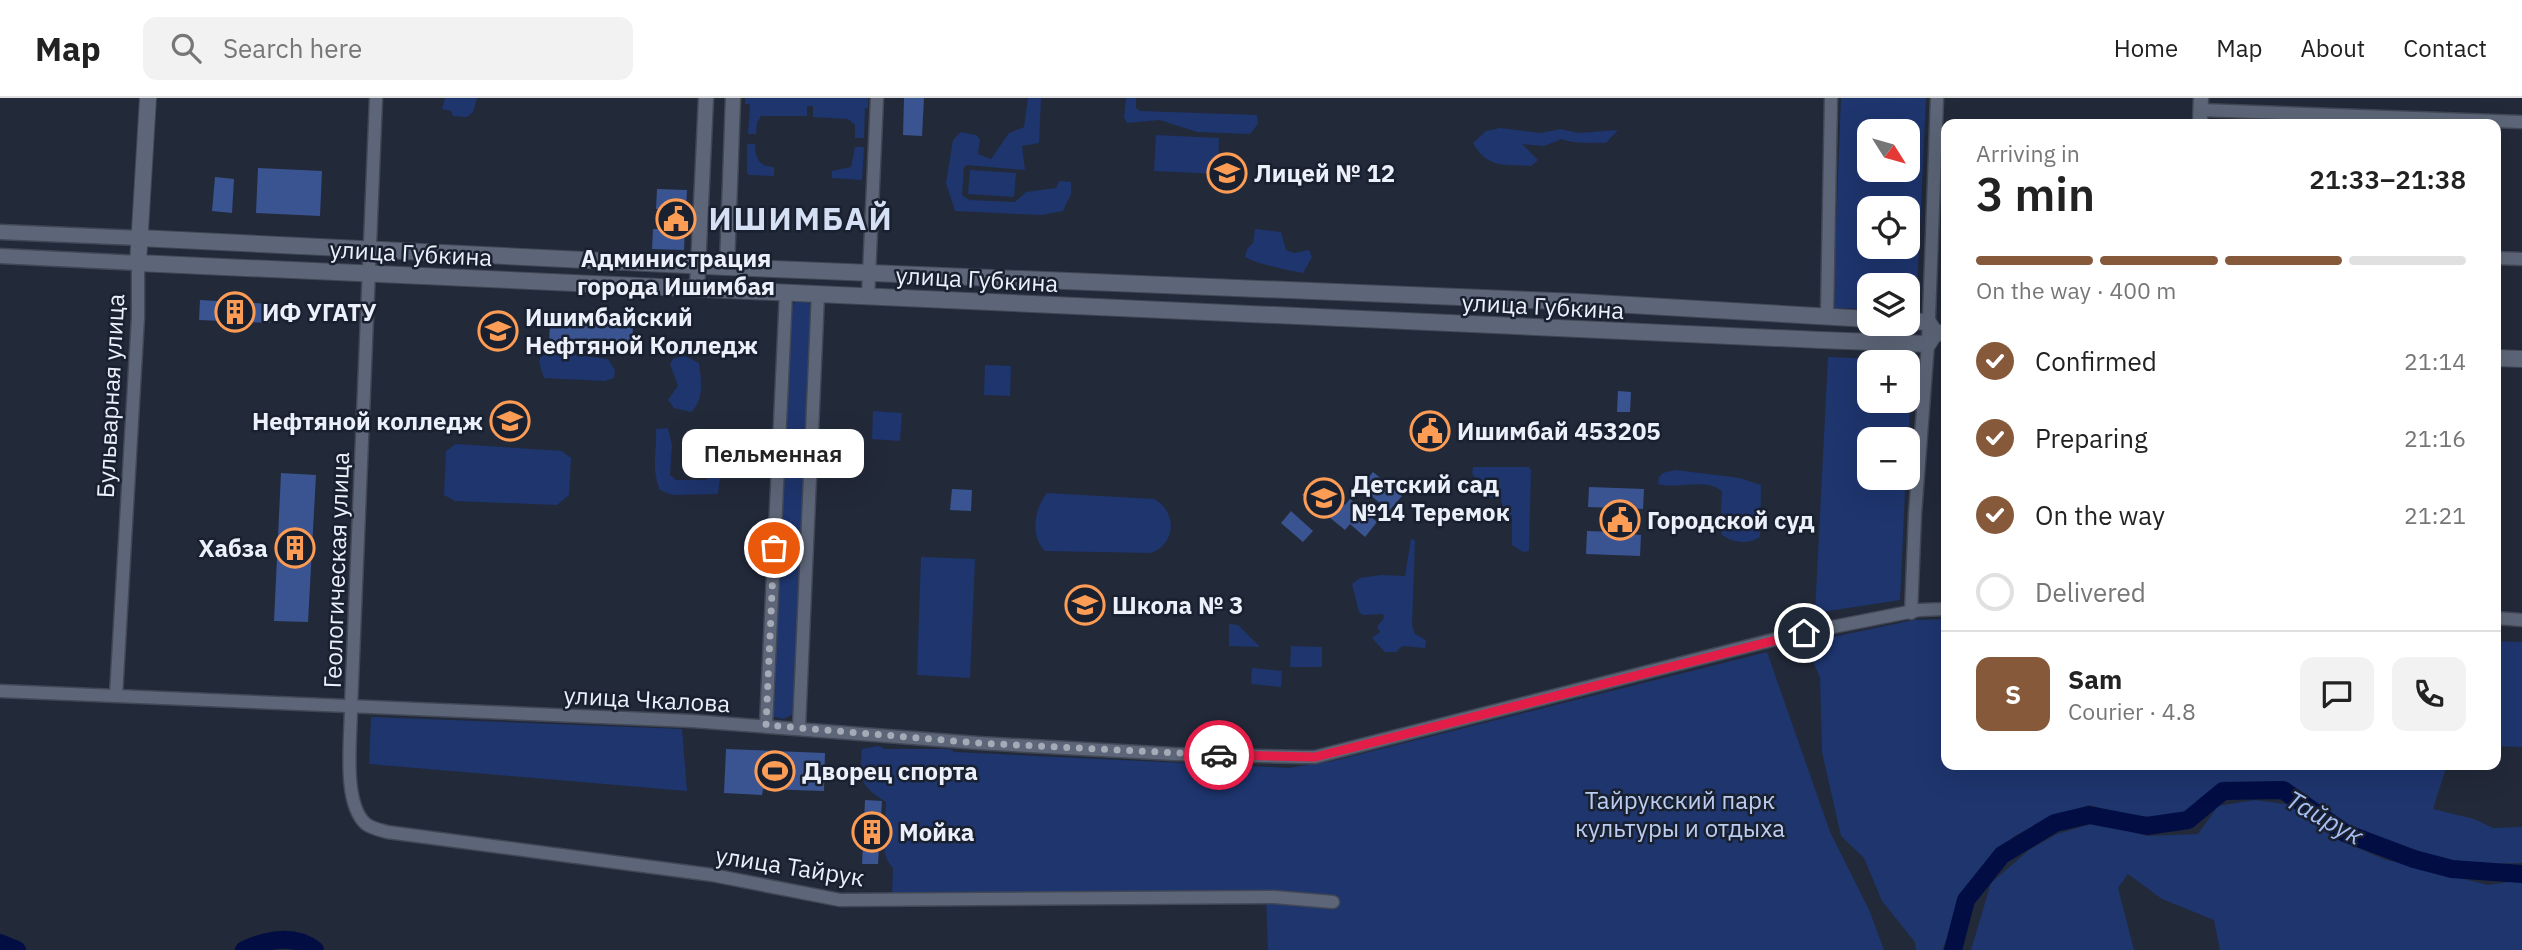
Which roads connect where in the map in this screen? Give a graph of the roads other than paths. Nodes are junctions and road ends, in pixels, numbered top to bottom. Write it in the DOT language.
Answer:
graph roads {
  1 [pos="148,98"];
  2 [pos="376,98"];
  3 [pos="706,98"];
  4 [pos="733,98"];
  5 [pos="877,98"];
  6 [pos="1831,98"];
  7 [pos="1937,98"];
  8 [pos="2200,111"];
  9 [pos="2434,119"];
  10 [pos="2501,121"];
  11 [pos="2522,122"];
  12 [pos="0,232"];
  13 [pos="139,238"];
  14 [pos="367,249"];
  15 [pos="0,256"];
  16 [pos="2501,258"];
  17 [pos="2522,259"];
  18 [pos="138,263"];
  19 [pos="697,266"];
  20 [pos="727,267"];
  21 [pos="870,273"];
  22 [pos="370,274"];
  23 [pos="697,289"];
  24 [pos="786,293"];
  25 [pos="818,294"];
  26 [pos="868,297"];
  27 [pos="1827,316"];
  28 [pos="1857,318"];
  29 [pos="1934,333"];
  30 [pos="2501,358"];
  31 [pos="2522,359"];
  32 [pos="1941,610"];
  33 [pos="1911,613"];
  34 [pos="2501,618"];
  35 [pos="2522,620"];
  36 [pos="0,691"];
  37 [pos="116,695"];
  38 [pos="351,708"];
  39 [pos="766,725"];
  40 [pos="799,728"];
  41 [pos="1333,902"];
  1 -- 13 [label="main road, Бульварная улица"];
  2 -- 14 [label="street, Геологическая улица"];
  3 -- 19 [label="street"];
  4 -- 20 [label="street"];
  5 -- 21 [label="street"];
  6 -- 27 [label="street"];
  7 -- 29 [label="street"];
  8 -- 9 [label="street"];
  10 -- 11 [label="street"];
  12 -- 13 [label="street, улица Губкина"];
  13 -- 14 [label="main road, улица Губкина"];
  13 -- 18 [label="main road, Бульварная улица"];
  14 -- 19 [label="main road, улица Губкина"];
  14 -- 22 [label="street, Геологическая улица"];
  15 -- 18 [label="street, улица Губкина"];
  16 -- 17 [label="street"];
  18 -- 22 [label="main road, улица Губкина"];
  18 -- 37 [label="street, Бульварная улица"];
  19 -- 20 [label="main road, улица Губкина"];
  19 -- 23 [label="street"];
  20 -- 21 [label="main road, улица Губкина"];
  21 -- 26 [label="street"];
  21 -- 27 [label="main road, улица Губкина"];
  22 -- 23 [label="main road, улица Губкина"];
  22 -- 38 [label="street, Геологическая улица"];
  23 -- 24 [label="main road, улица Губкина"];
  24 -- 25 [label="main road, улица Губкина"];
  24 -- 39 [label="street"];
  25 -- 26 [label="main road, улица Губкина"];
  25 -- 40 [label="street"];
  26 -- 29 [label="main road, улица Губкина"];
  27 -- 28 [label="main road, улица Губкина"];
  29 -- 33 [label="street"];
  30 -- 31 [label="main road"];
  32 -- 33 [label="street, улица Чкалова"];
  33 -- 40 [label="street, улица Чкалова"];
  34 -- 35 [label="street"];
  36 -- 37 [label="street, улица Чкалова"];
  37 -- 38 [label="street, улица Чкалова"];
  38 -- 39 [label="street, улица Чкалова"];
  38 -- 41 [label="street, улица Тайрук"];
  39 -- 40 [label="street, улица Чкалова"];
}
